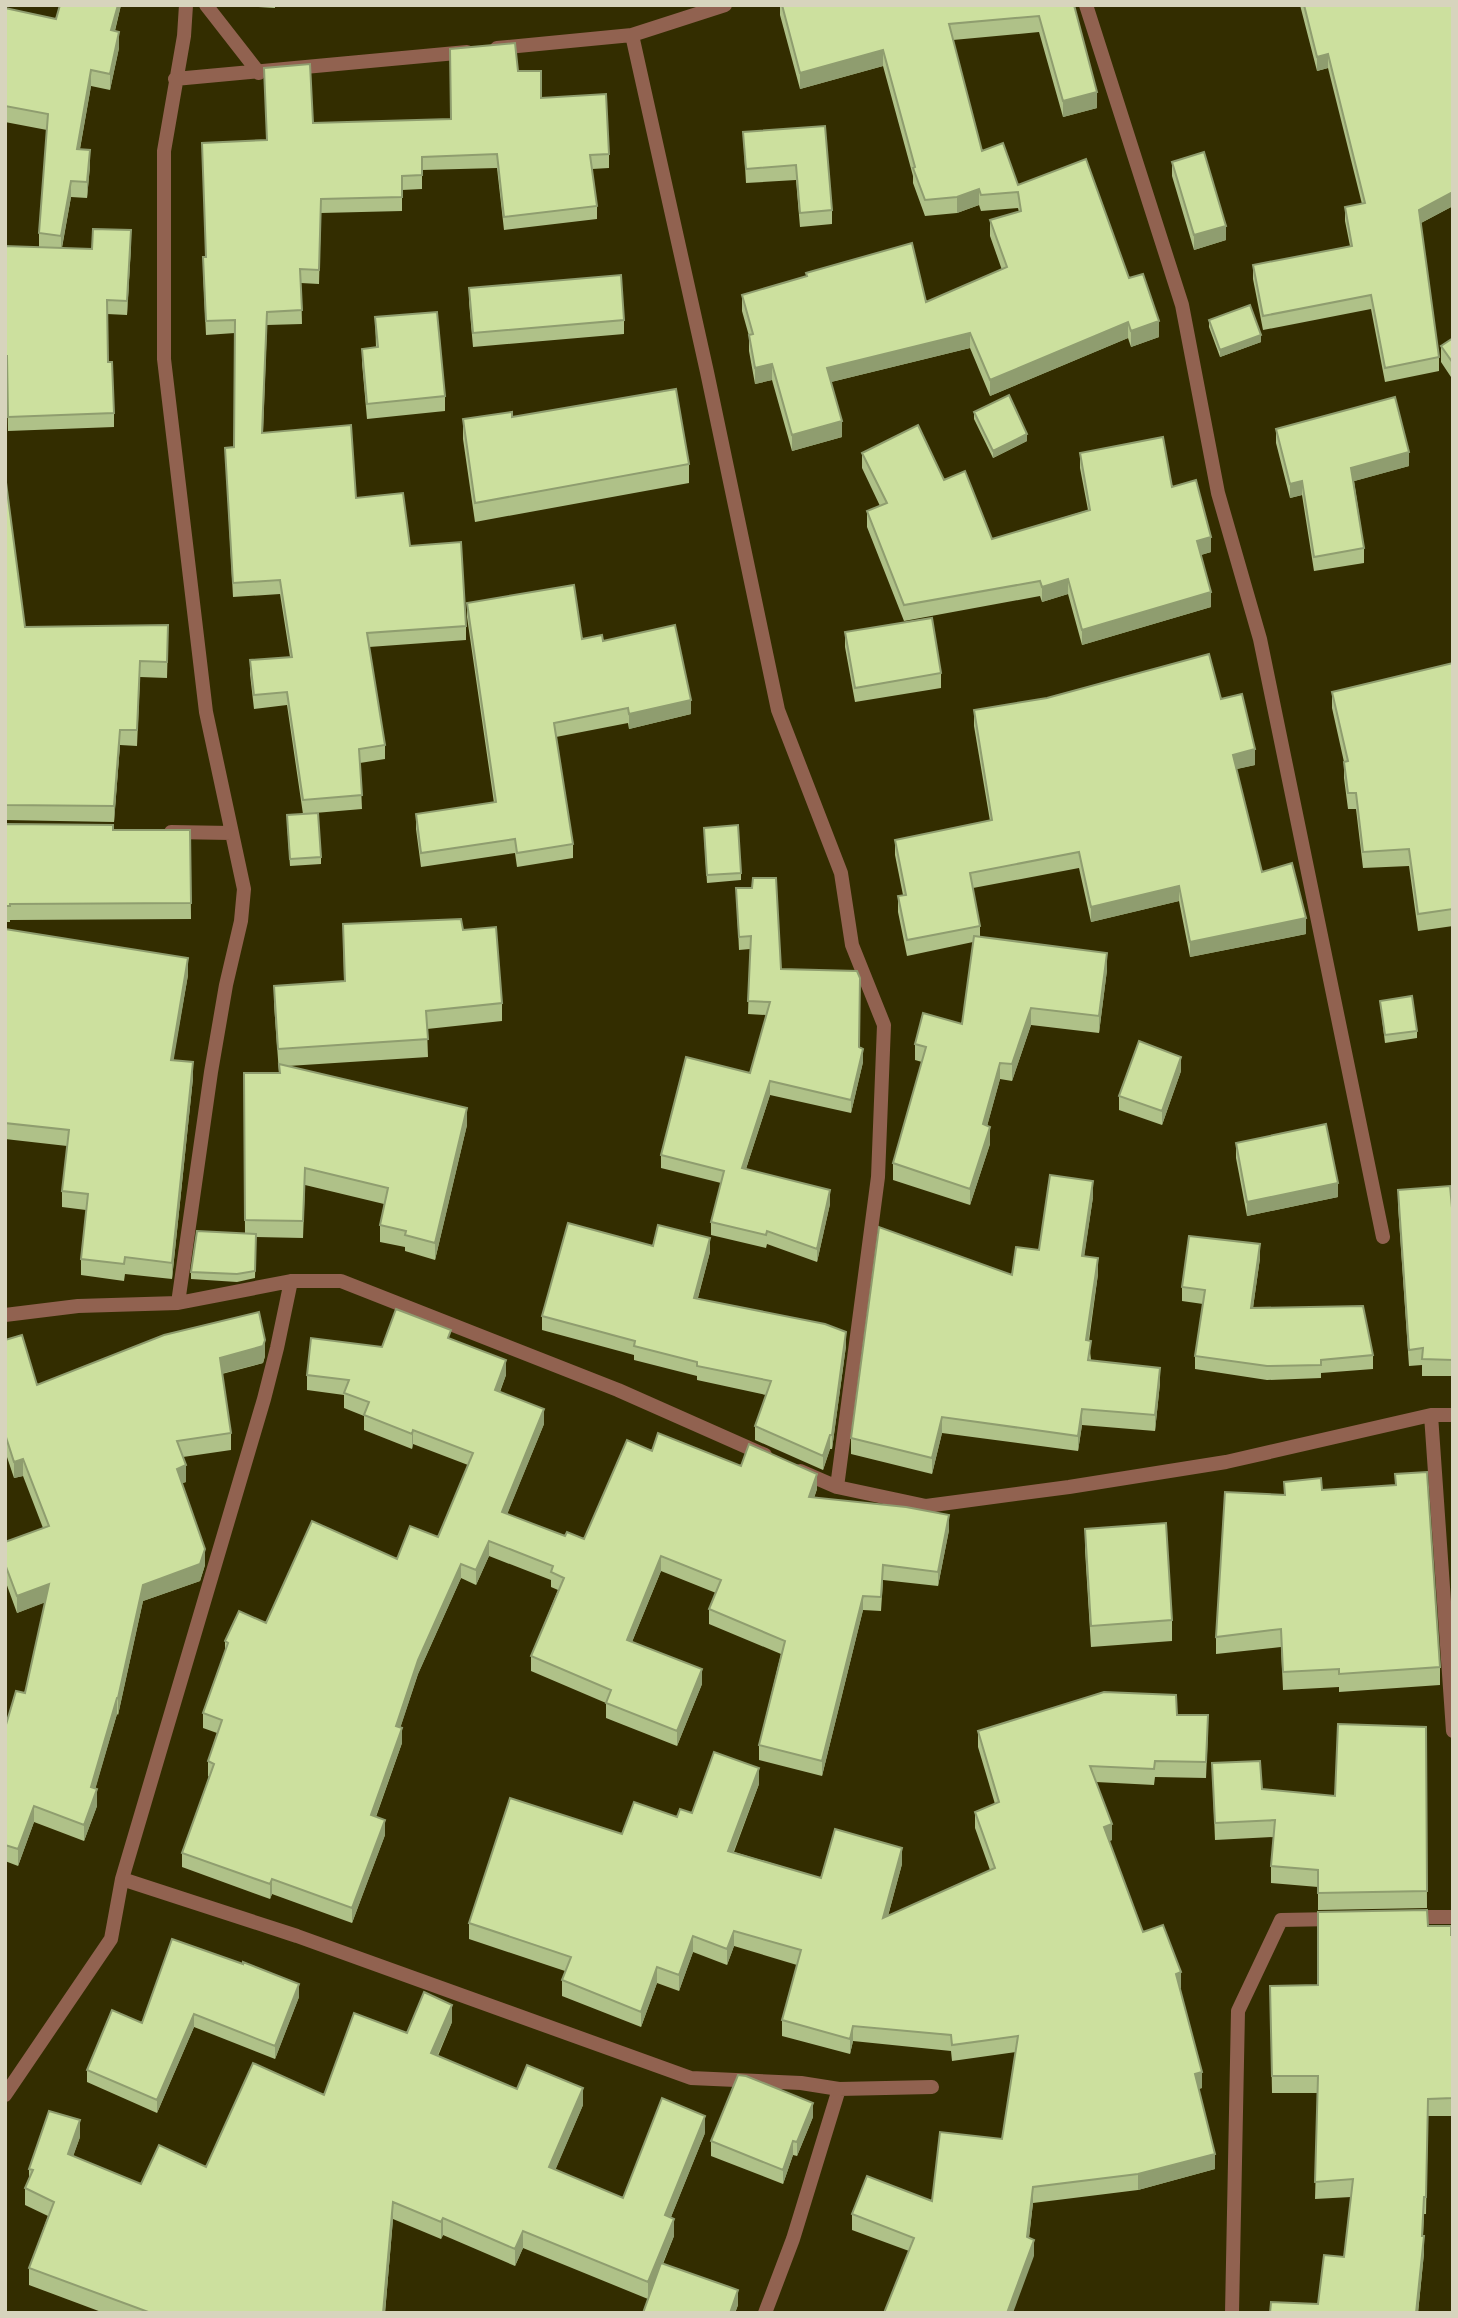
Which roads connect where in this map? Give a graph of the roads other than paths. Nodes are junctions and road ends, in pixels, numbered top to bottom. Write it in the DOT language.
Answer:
graph roads {
  1 [pos="186,5"];
  2 [pos="206,5"];
  3 [pos="725,5"];
  4 [pos="1086,5"];
  5 [pos="632,35"];
  6 [pos="259,73"];
  7 [pos="175,79"];
  8 [pos="152,832"];
  9 [pos="231,832"];
  10 [pos="1383,1237"];
  11 [pos="290,1281"];
  12 [pos="178,1303"];
  13 [pos="5,1315"];
  14 [pos="1431,1415"];
  15 [pos="1453,1415"];
  16 [pos="837,1487"];
  17 [pos="1453,1731"];
  18 [pos="122,1879"];
  19 [pos="1400,1917"];
  20 [pos="1453,1917"];
  21 [pos="1347,1919"];
  22 [pos="932,2087"];
  23 [pos="839,2089"];
  24 [pos="5,2095"];
  25 [pos="765,2313"];
  26 [pos="1232,2313"];
  1 -- 7 [label="street"];
  2 -- 6 [label="street"];
  3 -- 5 [label="street"];
  4 -- 10 [label="street"];
  5 -- 6 [label="street"];
  5 -- 16 [label="street"];
  6 -- 7 [label="street"];
  7 -- 9 [label="street"];
  8 -- 9 [label="street"];
  9 -- 12 [label="street"];
  11 -- 12 [label="street"];
  11 -- 16 [label="street"];
  11 -- 18 [label="street"];
  12 -- 13 [label="street"];
  14 -- 15 [label="street"];
  14 -- 16 [label="street"];
  14 -- 17 [label="street"];
  18 -- 23 [label="street"];
  18 -- 24 [label="street"];
  19 -- 20 [label="street"];
  21 -- 26 [label="street"];
  22 -- 23 [label="street"];
  23 -- 25 [label="street"];
}
